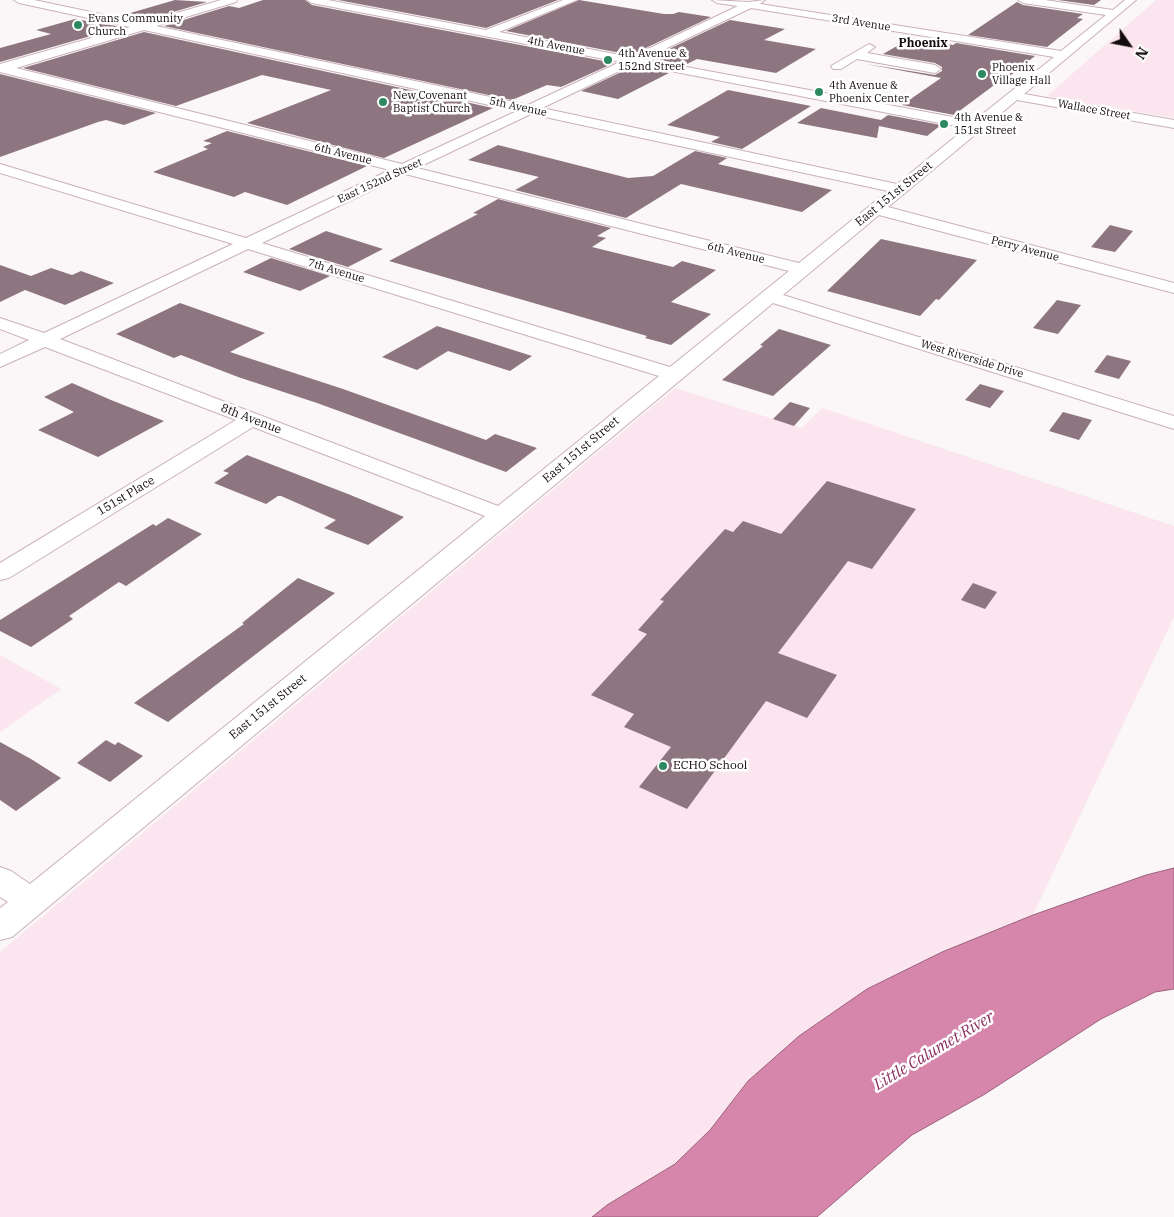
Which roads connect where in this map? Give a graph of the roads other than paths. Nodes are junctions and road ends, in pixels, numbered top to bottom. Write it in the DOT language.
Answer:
graph roads {
  1 [pos="19,0"];
  2 [pos="232,0"];
  3 [pos="312,0"];
  4 [pos="572,0"];
  5 [pos="717,0"];
  6 [pos="1023,0"];
  7 [pos="1131,0"];
  8 [pos="754,2"];
  9 [pos="1115,13"];
  10 [pos="143,27"];
  11 [pos="899,29"];
  12 [pos="487,33"];
  13 [pos="856,55"];
  14 [pos="1064,55"];
  15 [pos="632,61"];
  16 [pos="837,66"];
  17 [pos="1,69"];
  18 [pos="935,69"];
  19 [pos="1014,96"];
  20 [pos="530,109"];
  21 [pos="1174,124"];
  22 [pos="977,126"];
  23 [pos="0,168"];
  24 [pos="404,169"];
  25 [pos="900,189"];
  26 [pos="876,209"];
  27 [pos="247,244"];
  28 [pos="802,269"];
  29 [pos="1174,288"];
  30 [pos="770,296"];
  31 [pos="0,323"];
  32 [pos="44,340"];
  33 [pos="0,361"];
  34 [pos="673,374"];
  35 [pos="252,419"];
  36 [pos="1174,423"];
  37 [pos="502,515"];
  38 [pos="0,573"];
  39 [pos="0,880"];
  40 [pos="31,901"];
  41 [pos="0,926"];
  1 -- 10 [label="street, 5th Avenue"];
  2 -- 10 [label="street"];
  3 -- 12 [label="street, 4th Avenue"];
  4 -- 12 [label="street"];
  5 -- 8 [label="street, 3rd Avenue"];
  6 -- 9 [label="street"];
  7 -- 9 [label="street, East 151st Street"];
  8 -- 11 [label="street, 3rd Avenue"];
  8 -- 15 [label="street, East 152nd Street"];
  9 -- 14 [label="street, East 151st Street"];
  10 -- 17 [label="street"];
  10 -- 20 [label="street, 5th Avenue"];
  11 -- 13 [label="street"];
  11 -- 14 [label="street, 3rd Avenue"];
  12 -- 15 [label="street, 4th Avenue"];
  13 -- 16 [label="street"];
  13 -- 18 [label="street"];
  14 -- 19 [label="street, East 151st Street"];
  15 -- 20 [label="street, East 152nd Street"];
  15 -- 22 [label="street, 4th Avenue"];
  17 -- 24 [label="street, 6th Avenue"];
  19 -- 21 [label="street, Wallace Street"];
  19 -- 22 [label="street, East 151st Street"];
  20 -- 24 [label="street, East 152nd Street"];
  20 -- 25 [label="street, 5th Avenue"];
  22 -- 25 [label="street, East 151st Street"];
  23 -- 27 [label="street, 7th Avenue"];
  24 -- 27 [label="street, East 152nd Street"];
  24 -- 28 [label="street, 6th Avenue"];
  25 -- 26 [label="street, East 151st Street"];
  26 -- 28 [label="street, East 151st Street"];
  26 -- 29 [label="street, Perry Avenue"];
  27 -- 32 [label="street, East 152nd Street"];
  27 -- 34 [label="street, 7th Avenue"];
  28 -- 30 [label="street, East 151st Street"];
  30 -- 34 [label="street, East 151st Street"];
  30 -- 36 [label="street, West Riverside Drive"];
  31 -- 32 [label="street, 8th Avenue"];
  32 -- 33 [label="street, East 152nd Street"];
  32 -- 35 [label="street, 8th Avenue"];
  34 -- 37 [label="street, East 151st Street"];
  35 -- 37 [label="street, 8th Avenue"];
  35 -- 38 [label="street, 151st Place"];
  37 -- 40 [label="street, East 151st Street"];
  39 -- 40 [label="street"];
  40 -- 41 [label="street, East 151st Street"];
}
